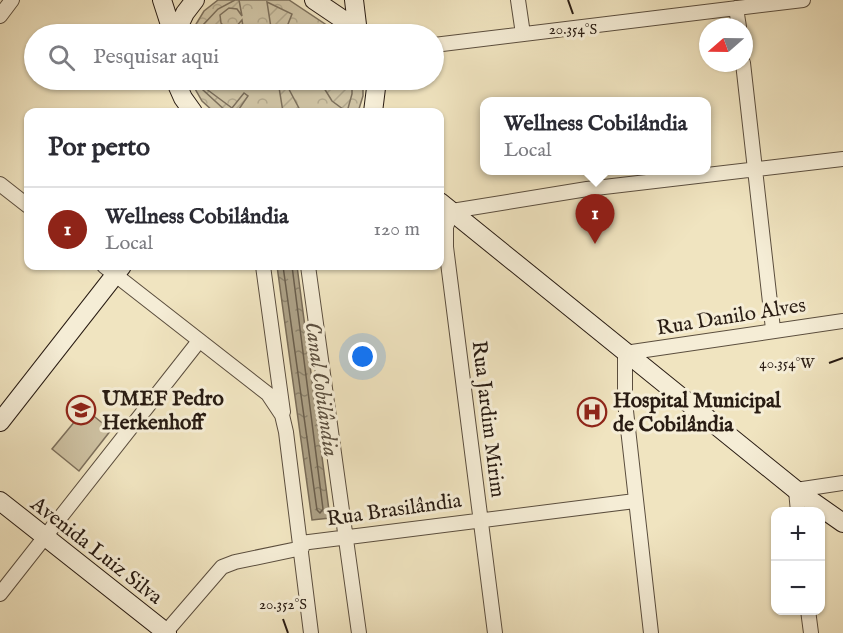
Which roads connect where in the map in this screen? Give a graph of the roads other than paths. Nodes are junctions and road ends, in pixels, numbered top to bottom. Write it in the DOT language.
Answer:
graph roads {
  1 [pos="12,0"];
  2 [pos="162,0"];
  3 [pos="195,0"];
  4 [pos="315,0"];
  5 [pos="354,0"];
  6 [pos="518,0"];
  7 [pos="803,0"];
  8 [pos="736,8"];
  9 [pos="0,16"];
  10 [pos="738,18"];
  11 [pos="170,24"];
  12 [pos="179,24"];
  13 [pos="345,24"];
  14 [pos="357,24"];
  15 [pos="524,34"];
  16 [pos="444,44"];
  17 [pos="744,72"];
  18 [pos="180,90"];
  19 [pos="376,90"];
  20 [pos="190,108"];
  21 [pos="374,108"];
  22 [pos="843,159"];
  23 [pos="756,170"];
  24 [pos="0,184"];
  25 [pos="24,203"];
  26 [pos="446,207"];
  27 [pos="113,270"];
  28 [pos="116,270"];
  29 [pos="264,270"];
  30 [pos="309,270"];
  31 [pos="843,321"];
  32 [pos="772,329"];
  33 [pos="200,341"];
  34 [pos="625,353"];
  35 [pos="279,382"];
  36 [pos="268,394"];
  37 [pos="0,422"];
  38 [pos="285,423"];
  39 [pos="843,483"];
  40 [pos="796,490"];
  41 [pos="0,501"];
  42 [pos="635,501"];
  43 [pos="798,507"];
  44 [pos="481,519"];
  45 [pos="843,522"];
  46 [pos="346,536"];
  47 [pos="43,537"];
  48 [pos="301,545"];
  49 [pos="0,594"];
  50 [pos="809,615"];
  51 [pos="166,633"];
  52 [pos="311,633"];
  53 [pos="359,633"];
  54 [pos="495,633"];
  55 [pos="651,633"];
  56 [pos="811,633"];
  1 -- 9 [label="street"];
  2 -- 11 [label="street"];
  3 -- 12 [label="street"];
  4 -- 13 [label="street"];
  5 -- 14 [label="street"];
  6 -- 15 [label="street"];
  7 -- 8 [label="street"];
  8 -- 10 [label="street"];
  8 -- 15 [label="street"];
  15 -- 16 [label="street"];
  17 -- 23 [label="street"];
  18 -- 20 [label="street"];
  19 -- 21 [label="street"];
  22 -- 23 [label="street"];
  23 -- 26 [label="street"];
  23 -- 32 [label="street"];
  24 -- 25 [label="street"];
  26 -- 34 [label="street"];
  26 -- 44 [label="street, Rua Jardim Mirim"];
  27 -- 37 [label="street"];
  28 -- 33 [label="street"];
  29 -- 35 [label="street"];
  30 -- 46 [label="street"];
  31 -- 32 [label="street, Rua Danilo Alves"];
  32 -- 34 [label="street, Rua Danilo Alves"];
  33 -- 36 [label="street"];
  33 -- 47 [label="street"];
  34 -- 40 [label="street"];
  34 -- 42 [label="street"];
  35 -- 36 [label="street"];
  35 -- 38 [label="street"];
  36 -- 38 [label="street"];
  38 -- 48 [label="street"];
  39 -- 40 [label="street"];
  40 -- 43 [label="street"];
  40 -- 45 [label="street"];
  41 -- 47 [label="street, Avenida Luiz Silva"];
  42 -- 44 [label="street, Rua Brasilândia"];
  42 -- 55 [label="street"];
  44 -- 46 [label="street, Rua Brasilândia"];
  44 -- 54 [label="street, Rua Jardim Mirim"];
  46 -- 48 [label="street, Rua Brasilândia"];
  46 -- 53 [label="street"];
  47 -- 49 [label="street"];
  47 -- 51 [label="street, Avenida Luiz Silva"];
  48 -- 51 [label="street, Rua Brasilândia"];
  48 -- 52 [label="street"];
  50 -- 56 [label="street"];
}
